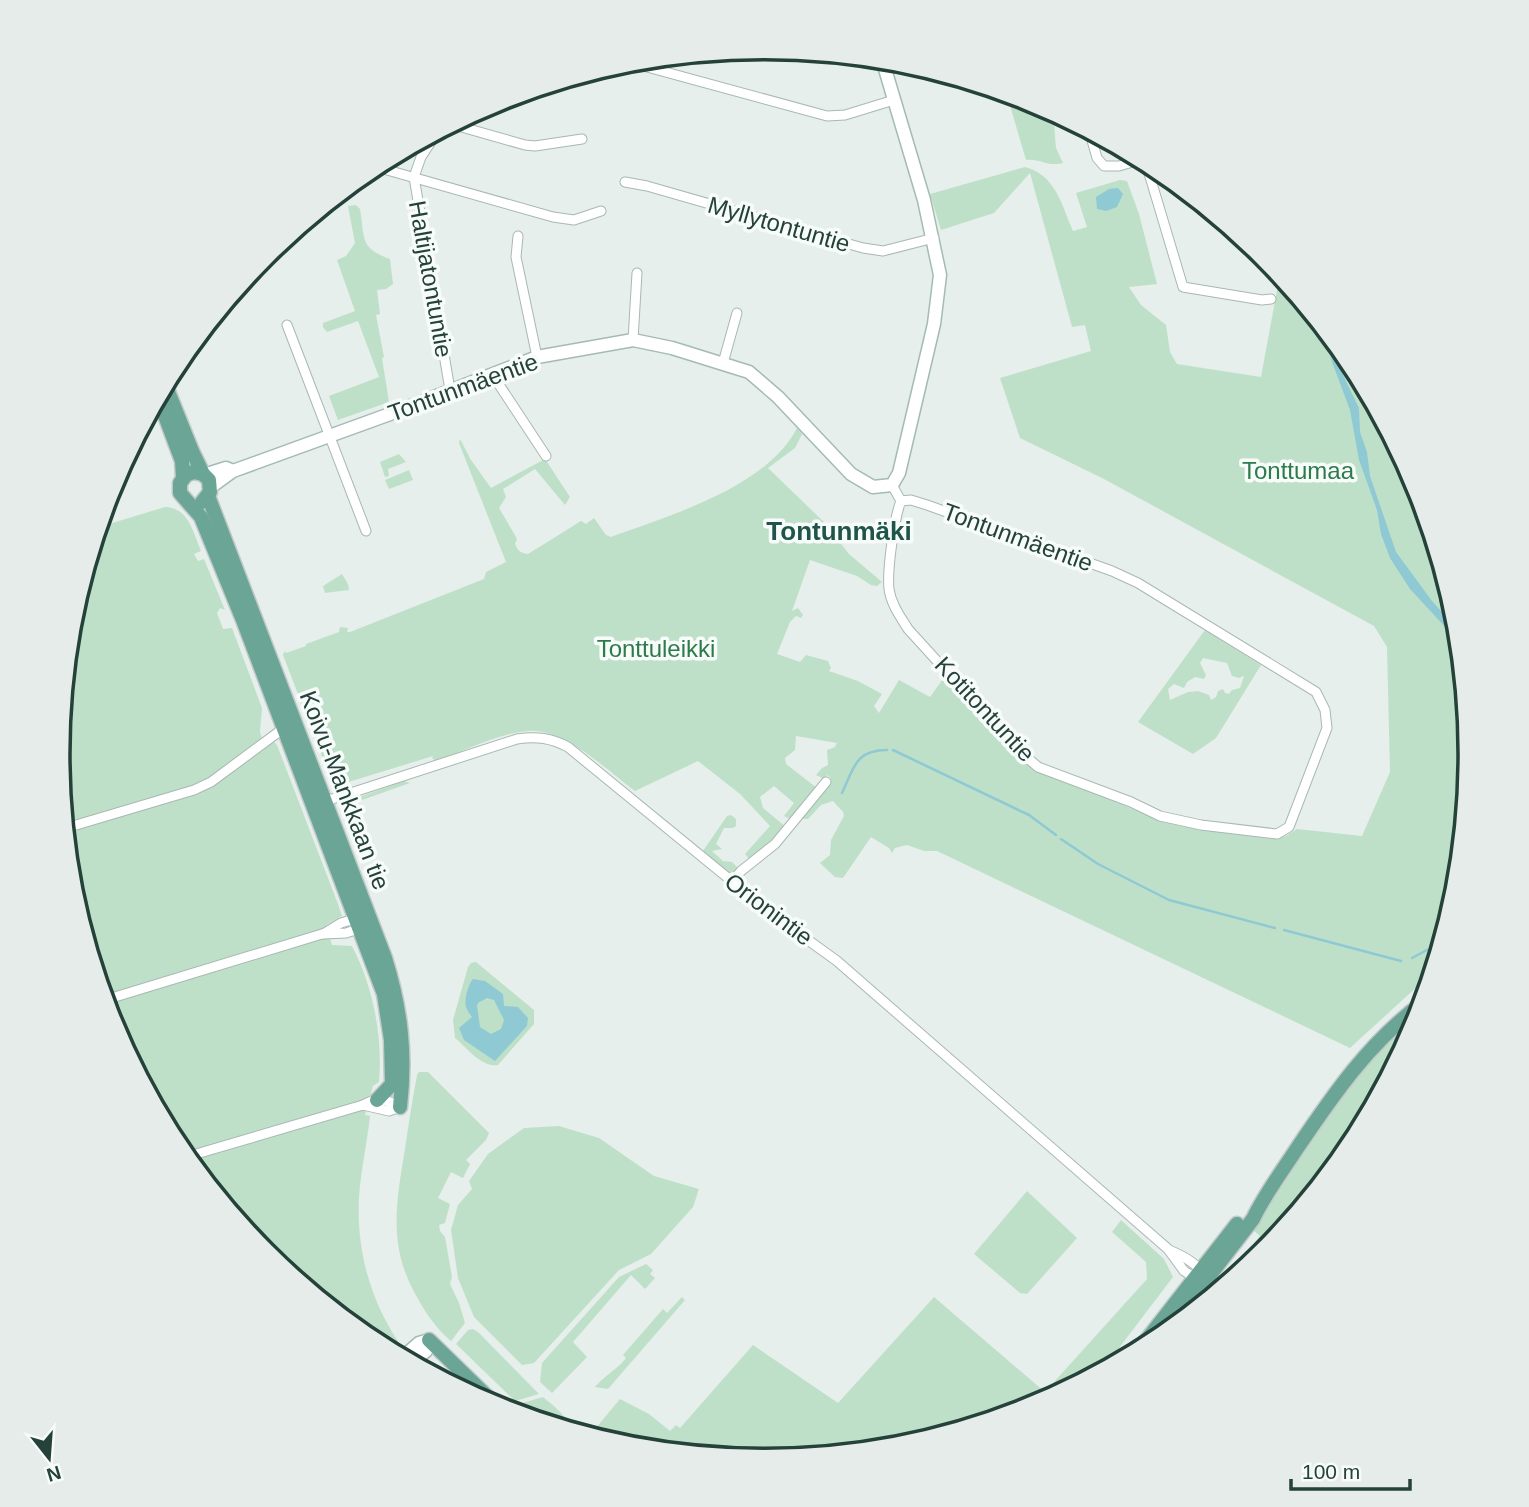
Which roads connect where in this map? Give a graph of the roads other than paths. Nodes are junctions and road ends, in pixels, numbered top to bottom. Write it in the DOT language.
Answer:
graph roads {
  1 [pos="653,69"];
  2 [pos="885,70"];
  3 [pos="894,100"];
  4 [pos="465,128"];
  5 [pos="582,139"];
  6 [pos="1092,142"];
  7 [pos="428,146"];
  8 [pos="1130,163"];
  9 [pos="388,170"];
  10 [pos="1149,175"];
  11 [pos="414,177"];
  12 [pos="625,182"];
  13 [pos="601,211"];
  14 [pos="518,236"];
  15 [pos="934,239"];
  16 [pos="638,273"];
  17 [pos="1271,299"];
  18 [pos="737,313"];
  19 [pos="287,325"];
  20 [pos="633,340"];
  21 [pos="537,357"];
  22 [pos="723,363"];
  23 [pos="492,374"];
  24 [pos="450,390"];
  25 [pos="170,395"];
  26 [pos="162,408"];
  27 [pos="331,436"];
  28 [pos="546,456"];
  29 [pos="183,477"];
  30 [pos="206,483"];
  31 [pos="892,485"];
  32 [pos="901,501"];
  33 [pos="190,502"];
  34 [pos="366,531"];
  35 [pos="284,728"];
  36 [pos="826,782"];
  37 [pos="320,803"];
  38 [pos="74,826"];
  39 [pos="1277,834"];
  40 [pos="732,882"];
  41 [pos="362,922"];
  42 [pos="115,997"];
  43 [pos="1407,1016"];
  44 [pos="377,1100"];
  45 [pos="363,1105"];
  46 [pos="400,1107"];
  47 [pos="198,1154"];
  48 [pos="1200,1277"];
  49 [pos="1180,1309"];
  50 [pos="1162,1322"];
  51 [pos="425,1345"];
  52 [pos="412,1352"];
  53 [pos="417,1355"];
  54 [pos="450,1372"];
  55 [pos="466,1380"];
  1 -- 3 [label="street"];
  2 -- 3 [label="street"];
  3 -- 15 [label="street"];
  4 -- 5 [label="street"];
  6 -- 8 [label="street"];
  7 -- 11 [label="street, Haltijatontuntie"];
  9 -- 11 [label="street"];
  10 -- 17 [label="street"];
  11 -- 13 [label="street"];
  11 -- 24 [label="street, Haltijatontuntie"];
  12 -- 15 [label="street, Myllytontuntie"];
  14 -- 21 [label="street"];
  15 -- 31 [label="street"];
  16 -- 20 [label="street"];
  18 -- 22 [label="street"];
  19 -- 27 [label="street"];
  20 -- 21 [label="street, Tontunmäentie"];
  20 -- 22 [label="street, Tontunmäentie"];
  21 -- 23 [label="street, Tontunmäentie"];
  22 -- 31 [label="street, Tontunmäentie"];
  23 -- 24 [label="street, Tontunmäentie"];
  23 -- 28 [label="street"];
  24 -- 27 [label="street, Tontunmäentie"];
  25 -- 30 [label="main road, Koivu-Mankkaan tie"];
  26 -- 29 [label="main road"];
  27 -- 30 [label="street, Tontunmäentie"];
  27 -- 34 [label="street"];
  29 -- 30 [label="main road"];
  29 -- 33 [label="main road"];
  30 -- 33 [label="main road"];
  30 -- 37 [label="main road, Koivu-Mankkaan tie"];
  31 -- 32 [label="street"];
  32 -- 39 [label="street, Kotitontuntie"];
  32 -- 39 [label="street, Tontunmäentie"];
  33 -- 35 [label="main road, Koivu-Mankkaan tie"];
  35 -- 37 [label="main road, Koivu-Mankkaan tie"];
  35 -- 38 [label="street"];
  36 -- 40 [label="street"];
  37 -- 40 [label="street, Orionintie"];
  37 -- 41 [label="main road, Koivu-Mankkaan tie"];
  40 -- 48 [label="street, Orionintie"];
  41 -- 42 [label="street"];
  41 -- 44 [label="main road, Koivu-Mankkaan tie"];
  41 -- 46 [label="main road, Koivu-Mankkaan tie"];
  43 -- 48 [label="main road"];
  44 -- 45 [label="street"];
  44 -- 46 [label="street"];
  45 -- 46 [label="street"];
  45 -- 47 [label="street"];
  48 -- 49 [label="main road"];
  48 -- 50 [label="main road"];
  51 -- 52 [label="street"];
  51 -- 53 [label="street"];
  51 -- 54 [label="main road"];
  51 -- 55 [label="main road"];
}
